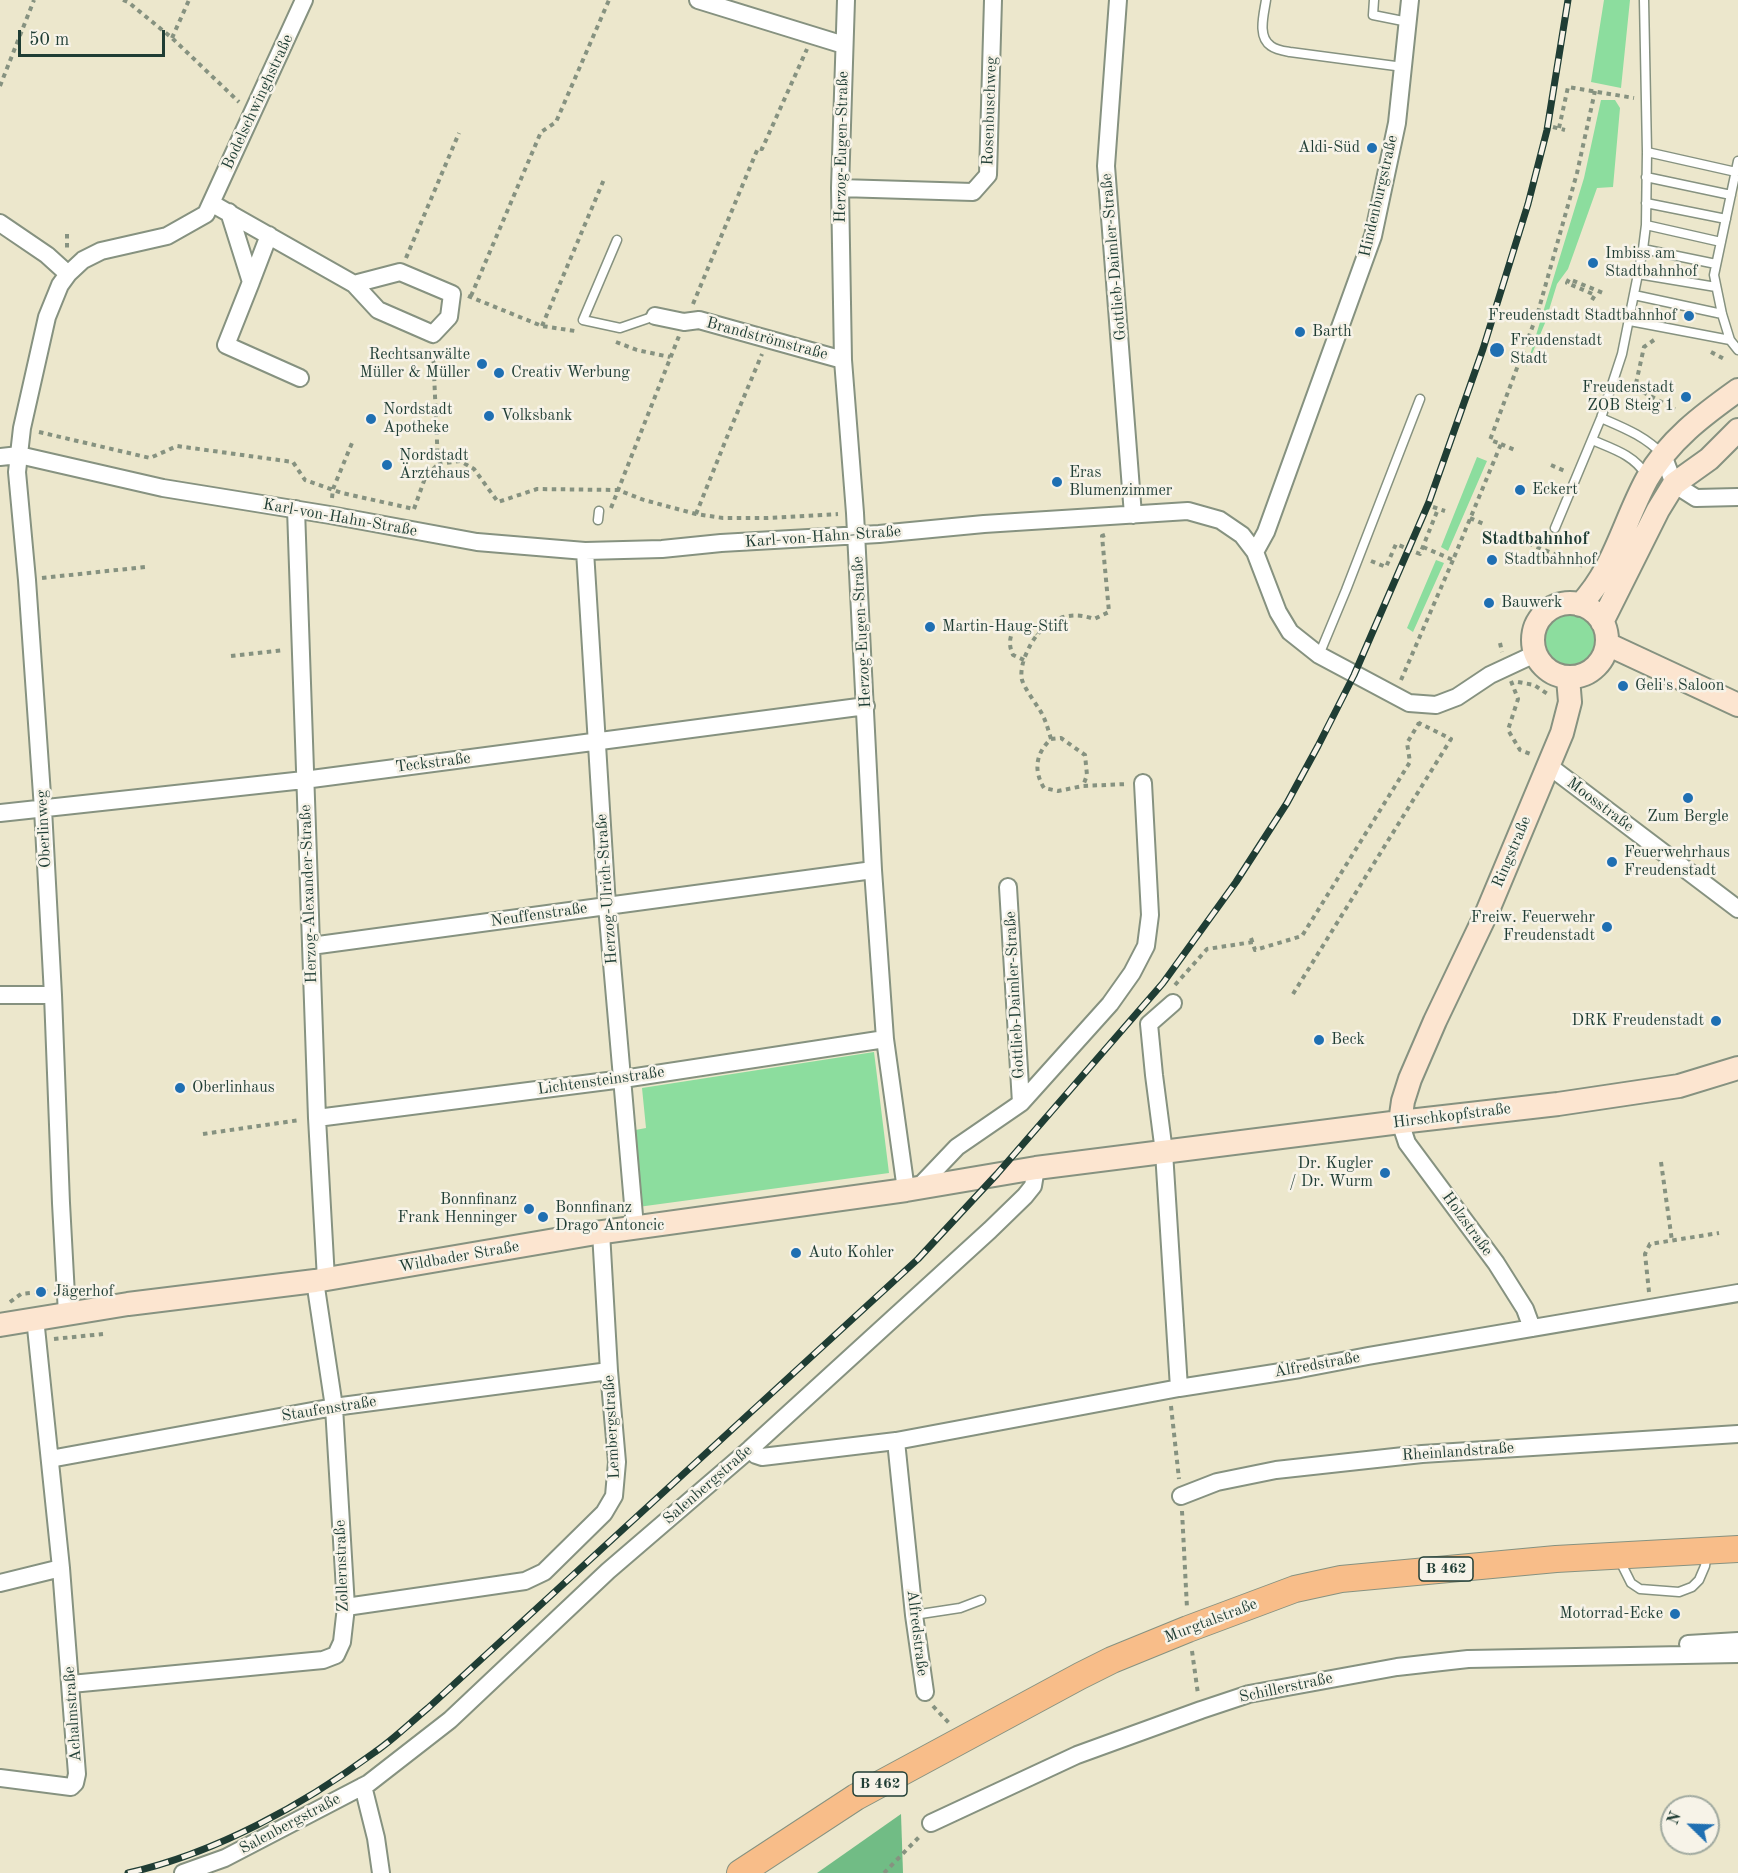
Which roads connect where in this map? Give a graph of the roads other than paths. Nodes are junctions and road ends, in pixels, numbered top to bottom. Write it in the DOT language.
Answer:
graph roads {
  1 [pos="304,0"];
  2 [pos="698,0"];
  3 [pos="846,0"];
  4 [pos="993,0"];
  5 [pos="1118,0"];
  6 [pos="1266,0"];
  7 [pos="1374,0"];
  8 [pos="1410,0"];
  9 [pos="1644,0"];
  10 [pos="1408,22"];
  11 [pos="844,45"];
  12 [pos="1403,67"];
  13 [pos="1647,153"];
  14 [pos="1738,161"];
  15 [pos="1736,172"];
  16 [pos="1647,177"];
  17 [pos="840,188"];
  18 [pos="1731,195"];
  19 [pos="211,203"];
  20 [pos="1646,203"];
  21 [pos="229,212"];
  22 [pos="1726,219"];
  23 [pos="0,223"];
  24 [pos="1646,225"];
  25 [pos="269,235"];
  26 [pos="616,240"];
  27 [pos="1721,242"];
  28 [pos="1643,249"];
  29 [pos="1716,264"];
  30 [pos="68,274"];
  31 [pos="1638,274"];
  32 [pos="251,282"];
  33 [pos="354,284"];
  34 [pos="1716,287"];
  35 [pos="1634,295"];
  36 [pos="1722,314"];
  37 [pos="655,316"];
  38 [pos="1630,321"];
  39 [pos="1730,340"];
  40 [pos="1738,350"];
  41 [pos="843,360"];
  42 [pos="300,378"];
  43 [pos="1738,390"];
  44 [pos="1420,399"];
  45 [pos="1601,418"];
  46 [pos="1738,430"];
  47 [pos="1592,440"];
  48 [pos="0,443"];
  49 [pos="19,455"];
  50 [pos="1663,455"];
  51 [pos="0,457"];
  52 [pos="1647,478"];
  53 [pos="1674,484"];
  54 [pos="1738,497"];
  55 [pos="296,509"];
  56 [pos="1133,515"];
  57 [pos="1555,528"];
  58 [pos="856,535"];
  59 [pos="585,551"];
  60 [pos="1255,552"];
  61 [pos="1580,604"];
  62 [pos="1602,622"];
  63 [pos="1607,644"];
  64 [pos="1535,654"];
  65 [pos="1319,655"];
  66 [pos="1568,678"];
  67 [pos="1738,705"];
  68 [pos="866,706"];
  69 [pos="597,742"];
  70 [pos="1549,766"];
  71 [pos="304,780"];
  72 [pos="1143,783"];
  73 [pos="43,809"];
  74 [pos="0,813"];
  75 [pos="873,870"];
  76 [pos="1008,887"];
  77 [pos="607,906"];
  78 [pos="1738,909"];
  79 [pos="311,946"];
  80 [pos="0,995"];
  81 [pos="53,995"];
  82 [pos="1173,1003"];
  83 [pos="885,1039"];
  84 [pos="1738,1068"];
  85 [pos="623,1079"];
  86 [pos="1021,1103"];
  87 [pos="317,1118"];
  88 [pos="1400,1122"];
  89 [pos="1164,1152"];
  90 [pos="1036,1168"];
  91 [pos="912,1189"];
  92 [pos="635,1227"];
  93 [pos="601,1232"];
  94 [pos="320,1280"];
  95 [pos="1738,1293"];
  96 [pos="67,1314"];
  97 [pos="1,1317"];
  98 [pos="35,1318"];
  99 [pos="1532,1329"];
  100 [pos="609,1371"];
  101 [pos="1174,1389"];
  102 [pos="334,1407"];
  103 [pos="1738,1434"];
  104 [pos="896,1441"];
  105 [pos="750,1449"];
  106 [pos="50,1460"];
  107 [pos="1181,1496"];
  108 [pos="1738,1549"];
  109 [pos="1707,1551"];
  110 [pos="1618,1556"];
  111 [pos="61,1568"];
  112 [pos="0,1584"];
  113 [pos="981,1600"];
  114 [pos="346,1607"];
  115 [pos="914,1615"];
  116 [pos="1738,1641"];
  117 [pos="1738,1654"];
  118 [pos="1664,1655"];
  119 [pos="71,1684"];
  120 [pos="925,1692"];
  121 [pos="0,1778"];
  122 [pos="363,1786"];
  123 [pos="931,1823"];
  124 [pos="183,1873"];
  125 [pos="381,1873"];
  126 [pos="740,1873"];
  1 -- 19 [label="street, Bodelschwinghstraße"];
  2 -- 11 [label="street"];
  3 -- 11 [label="street, Herzog-Eugen-Straße"];
  4 -- 17 [label="street, Rosenbuschweg"];
  5 -- 56 [label="street, Gottlieb-Daimler-Straße"];
  6 -- 12 [label="lane"];
  7 -- 10 [label="lane"];
  8 -- 10 [label="street, Hindenburgstraße"];
  9 -- 13 [label="lane"];
  10 -- 12 [label="street, Hindenburgstraße"];
  11 -- 17 [label="street, Herzog-Eugen-Straße"];
  12 -- 60 [label="street, Hindenburgstraße"];
  13 -- 15 [label="lane"];
  13 -- 16 [label="lane"];
  14 -- 15 [label="lane"];
  15 -- 18 [label="lane"];
  16 -- 18 [label="lane"];
  16 -- 20 [label="lane"];
  17 -- 41 [label="street, Herzog-Eugen-Straße"];
  18 -- 22 [label="lane"];
  19 -- 21 [label="street"];
  19 -- 30 [label="street, Bodelschwinghstraße"];
  20 -- 22 [label="lane"];
  20 -- 24 [label="lane"];
  21 -- 25 [label="street"];
  21 -- 32 [label="street"];
  22 -- 27 [label="lane"];
  23 -- 30 [label="street"];
  24 -- 27 [label="lane"];
  24 -- 28 [label="lane"];
  25 -- 32 [label="street"];
  25 -- 33 [label="street"];
  26 -- 37 [label="lane"];
  27 -- 29 [label="lane"];
  28 -- 29 [label="lane"];
  28 -- 31 [label="lane"];
  29 -- 34 [label="lane"];
  30 -- 49 [label="street, Bodelschwinghstraße"];
  31 -- 34 [label="lane"];
  31 -- 35 [label="lane"];
  32 -- 42 [label="street"];
  33 -- 33 [label="street"];
  34 -- 36 [label="lane"];
  35 -- 36 [label="lane"];
  35 -- 38 [label="lane"];
  36 -- 39 [label="lane"];
  37 -- 41 [label="street, Brandströmstraße"];
  38 -- 39 [label="lane"];
  38 -- 45 [label="lane"];
  39 -- 40 [label="lane"];
  41 -- 58 [label="street, Herzog-Eugen-Straße"];
  43 -- 50 [label="main road"];
  44 -- 65 [label="lane"];
  45 -- 47 [label="lane"];
  45 -- 50 [label="lane"];
  46 -- 53 [label="main road"];
  47 -- 52 [label="lane"];
  47 -- 57 [label="lane"];
  48 -- 49 [label="street, Karl-von-Hahn-Straße"];
  49 -- 51 [label="street, Karl-von-Hahn-Straße"];
  49 -- 55 [label="street, Karl-von-Hahn-Straße"];
  49 -- 73 [label="street, Oberlinweg"];
  50 -- 52 [label="main road"];
  50 -- 53 [label="street"];
  52 -- 61 [label="main road"];
  53 -- 54 [label="street"];
  53 -- 62 [label="main road"];
  55 -- 59 [label="street, Karl-von-Hahn-Straße"];
  55 -- 71 [label="street, Herzog-Alexander-Straße"];
  56 -- 58 [label="street, Karl-von-Hahn-Straße"];
  56 -- 60 [label="street, Karl-von-Hahn-Straße"];
  58 -- 59 [label="street, Karl-von-Hahn-Straße"];
  58 -- 68 [label="street, Herzog-Eugen-Straße"];
  59 -- 69 [label="street, Herzog-Ulrich-Straße"];
  60 -- 65 [label="street, Karl-von-Hahn-Straße"];
  61 -- 62 [label="main road"];
  61 -- 64 [label="main road"];
  62 -- 63 [label="main road"];
  63 -- 66 [label="main road"];
  63 -- 67 [label="main road"];
  64 -- 65 [label="street, Karl-von-Hahn-Straße"];
  64 -- 66 [label="main road"];
  66 -- 70 [label="main road, Ringstraße"];
  68 -- 69 [label="street, Teckstraße"];
  68 -- 75 [label="street, Herzog-Eugen-Straße"];
  69 -- 71 [label="street, Teckstraße"];
  69 -- 77 [label="street, Herzog-Ulrich-Straße"];
  70 -- 78 [label="street, Moosstraße"];
  70 -- 88 [label="main road, Ringstraße"];
  71 -- 73 [label="street, Teckstraße"];
  71 -- 79 [label="street, Herzog-Alexander-Straße"];
  72 -- 86 [label="street, Gottlieb-Daimler-Straße"];
  73 -- 74 [label="street, Teckstraße"];
  73 -- 81 [label="street, Oberlinweg"];
  75 -- 77 [label="street, Neuffenstraße"];
  75 -- 83 [label="street, Herzog-Eugen-Straße"];
  76 -- 86 [label="street, Gottlieb-Daimler-Straße"];
  77 -- 79 [label="street, Neuffenstraße"];
  77 -- 85 [label="street, Herzog-Ulrich-Straße"];
  79 -- 87 [label="street, Herzog-Alexander-Straße"];
  80 -- 81 [label="street"];
  81 -- 96 [label="street, Oberlinweg"];
  82 -- 89 [label="street"];
  83 -- 85 [label="street, Lichtensteinstraße"];
  83 -- 91 [label="street, Herzog-Eugen-Straße"];
  84 -- 88 [label="main road, Hirschkopfstraße"];
  85 -- 87 [label="street, Lichtensteinstraße"];
  85 -- 92 [label="street, Herzog-Ulrich-Straße"];
  86 -- 91 [label="street, Gottlieb-Daimler-Straße"];
  87 -- 94 [label="street, Herzog-Alexander-Straße"];
  88 -- 89 [label="main road, Hirschkopfstraße"];
  88 -- 99 [label="street, Holzstraße"];
  89 -- 90 [label="main road, Hirschkopfstraße"];
  89 -- 101 [label="street"];
  90 -- 91 [label="main road, Hirschkopfstraße"];
  90 -- 105 [label="street, Salenbergstraße"];
  91 -- 92 [label="main road, Wildbader Straße"];
  92 -- 93 [label="main road, Wildbader Straße"];
  93 -- 94 [label="main road, Wildbader Straße"];
  93 -- 100 [label="street, Lembergstraße"];
  94 -- 96 [label="main road, Wildbader Straße"];
  94 -- 102 [label="street, Zollernstraße"];
  95 -- 99 [label="street, Alfredstraße"];
  96 -- 98 [label="main road, Wildbader Straße"];
  97 -- 98 [label="main road, Wildbader Straße"];
  98 -- 106 [label="street, Achalmstraße"];
  99 -- 101 [label="street, Alfredstraße"];
  100 -- 102 [label="street, Staufenstraße"];
  100 -- 114 [label="street, Lembergstraße"];
  101 -- 104 [label="street, Alfredstraße"];
  102 -- 106 [label="street, Staufenstraße"];
  102 -- 114 [label="street, Zollernstraße"];
  103 -- 107 [label="street, Rheinlandstraße"];
  104 -- 105 [label="street, Alfredstraße"];
  104 -- 115 [label="street, Alfredstraße"];
  105 -- 122 [label="street, Salenbergstraße"];
  106 -- 111 [label="street, Achalmstraße"];
  108 -- 109 [label="main road, Murgtalstraße / B 462"];
  109 -- 110 [label="main road, Murgtalstraße / B 462"];
  109 -- 110 [label="lane"];
  110 -- 126 [label="main road, Murgtalstraße / B 462"];
  111 -- 112 [label="street"];
  111 -- 119 [label="street, Achalmstraße"];
  113 -- 115 [label="lane"];
  114 -- 119 [label="street, Zollernstraße"];
  115 -- 120 [label="street, Alfredstraße"];
  116 -- 118 [label="street, Schillerstraße"];
  117 -- 118 [label="street, Schillerstraße"];
  118 -- 123 [label="street, Schillerstraße"];
  119 -- 121 [label="street, Achalmstraße"];
  122 -- 124 [label="street, Salenbergstraße"];
  122 -- 125 [label="street, Salenbergstraße"];
}
